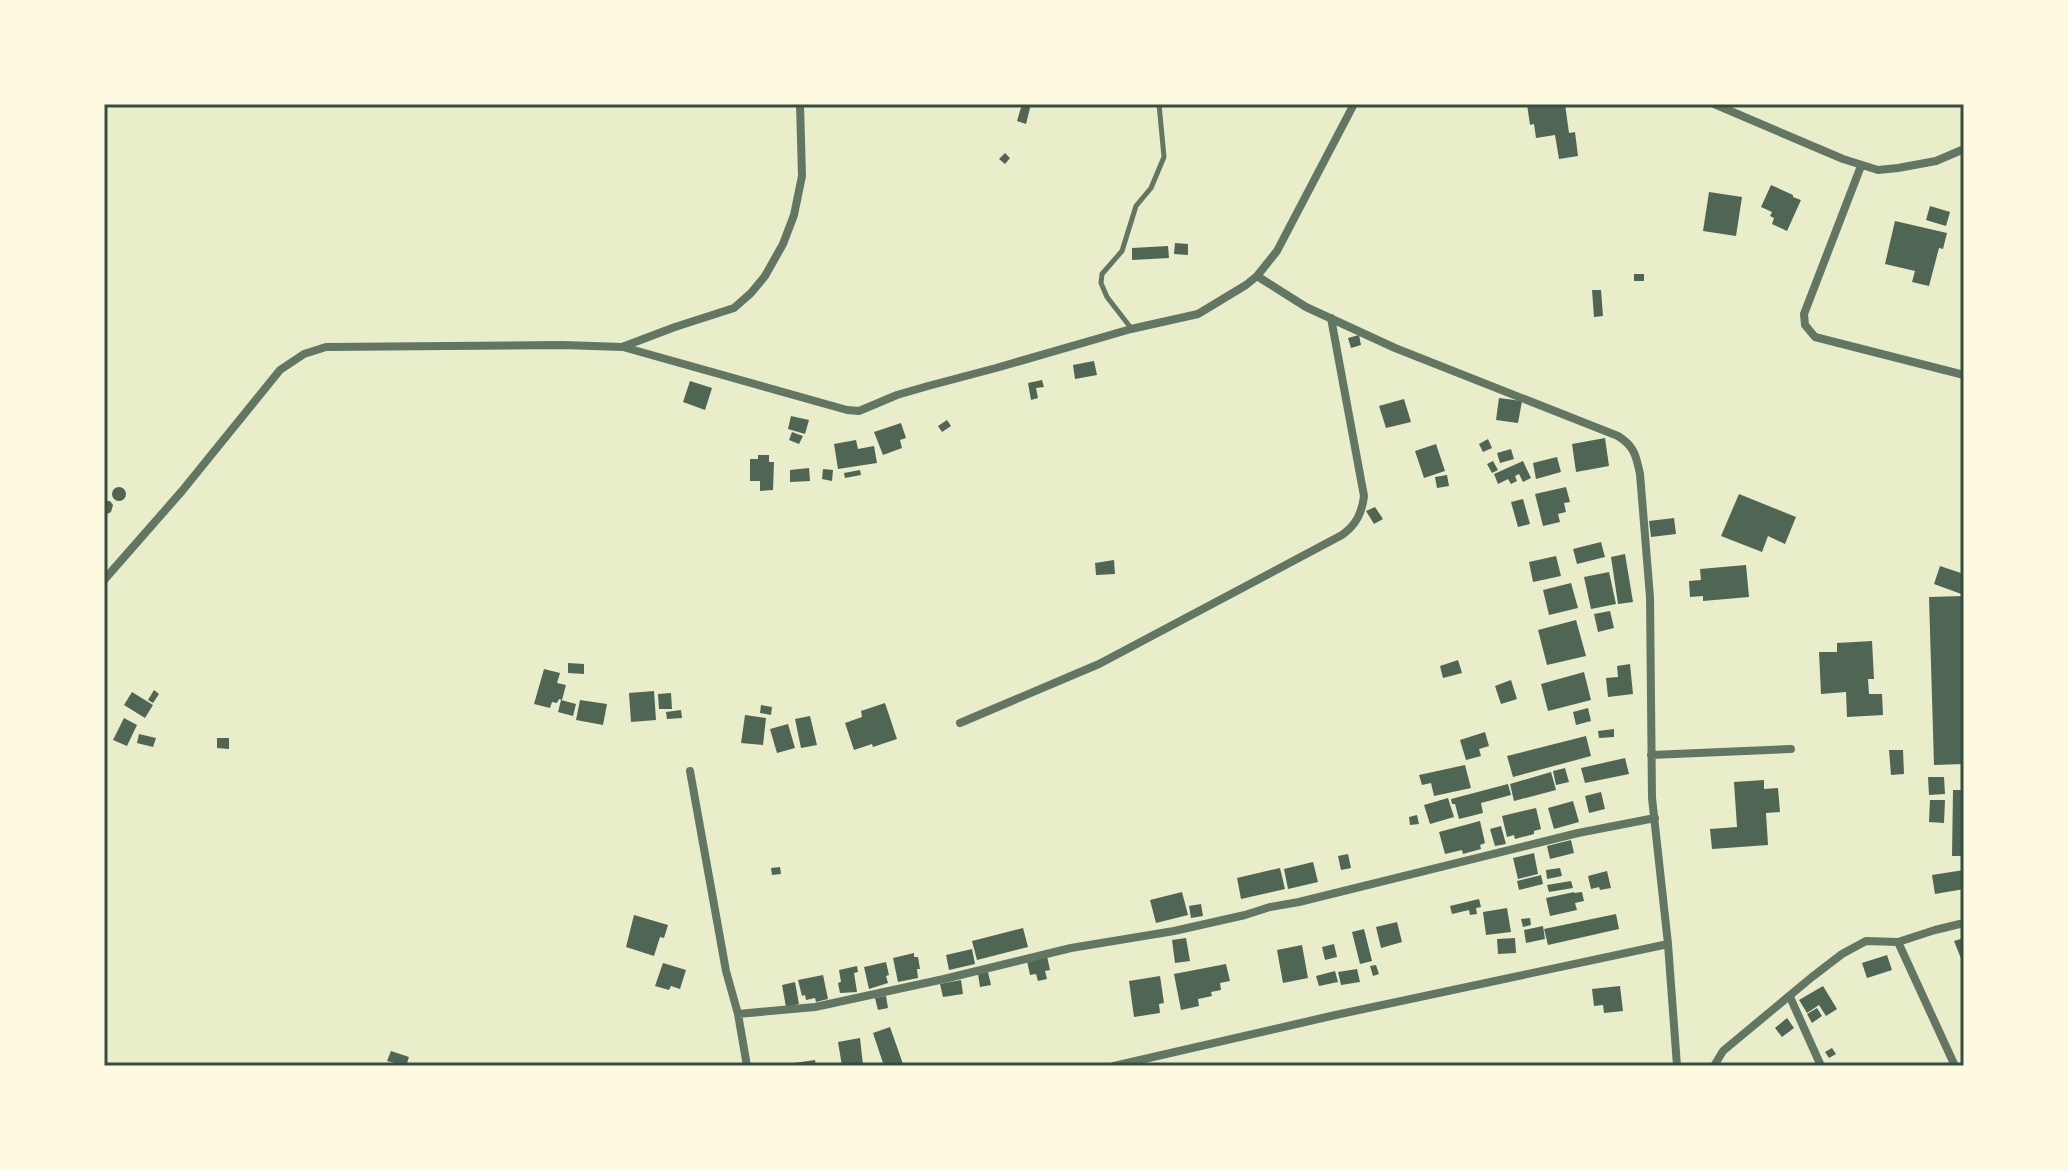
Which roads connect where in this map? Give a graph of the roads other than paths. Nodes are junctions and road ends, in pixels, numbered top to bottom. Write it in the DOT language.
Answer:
graph roads {
  1 [pos="800,104"];
  2 [pos="1159,104"];
  3 [pos="1354,104"];
  4 [pos="1714,104"];
  5 [pos="1964,149"];
  6 [pos="1861,166"];
  7 [pos="1257,276"];
  8 [pos="1331,318"];
  9 [pos="1131,329"];
  10 [pos="622,347"];
  11 [pos="1964,375"];
  12 [pos="104,580"];
  13 [pos="960,723"];
  14 [pos="1791,749"];
  15 [pos="1651,755"];
  16 [pos="690,771"];
  17 [pos="1655,818"];
  18 [pos="1964,923"];
  19 [pos="1898,942"];
  20 [pos="1668,944"];
  21 [pos="1790,997"];
  22 [pos="738,1014"];
  23 [pos="747,1066"];
  24 [pos="1114,1066"];
  25 [pos="1677,1066"];
  26 [pos="1714,1066"];
  27 [pos="1821,1066"];
  28 [pos="1955,1066"];
  1 -- 10 [label="street"];
  2 -- 9 [label="lane"];
  3 -- 7 [label="street"];
  4 -- 6 [label="street"];
  5 -- 6 [label="street"];
  6 -- 11 [label="street"];
  7 -- 8 [label="street"];
  7 -- 9 [label="street"];
  8 -- 13 [label="street"];
  8 -- 15 [label="street"];
  9 -- 10 [label="street"];
  10 -- 12 [label="street"];
  14 -- 15 [label="street"];
  15 -- 17 [label="street"];
  16 -- 22 [label="street"];
  17 -- 20 [label="street"];
  17 -- 22 [label="street"];
  18 -- 19 [label="street"];
  19 -- 21 [label="street"];
  19 -- 28 [label="street"];
  20 -- 24 [label="street"];
  20 -- 25 [label="street"];
  21 -- 26 [label="street"];
  21 -- 27 [label="street"];
  22 -- 23 [label="street"];
}
